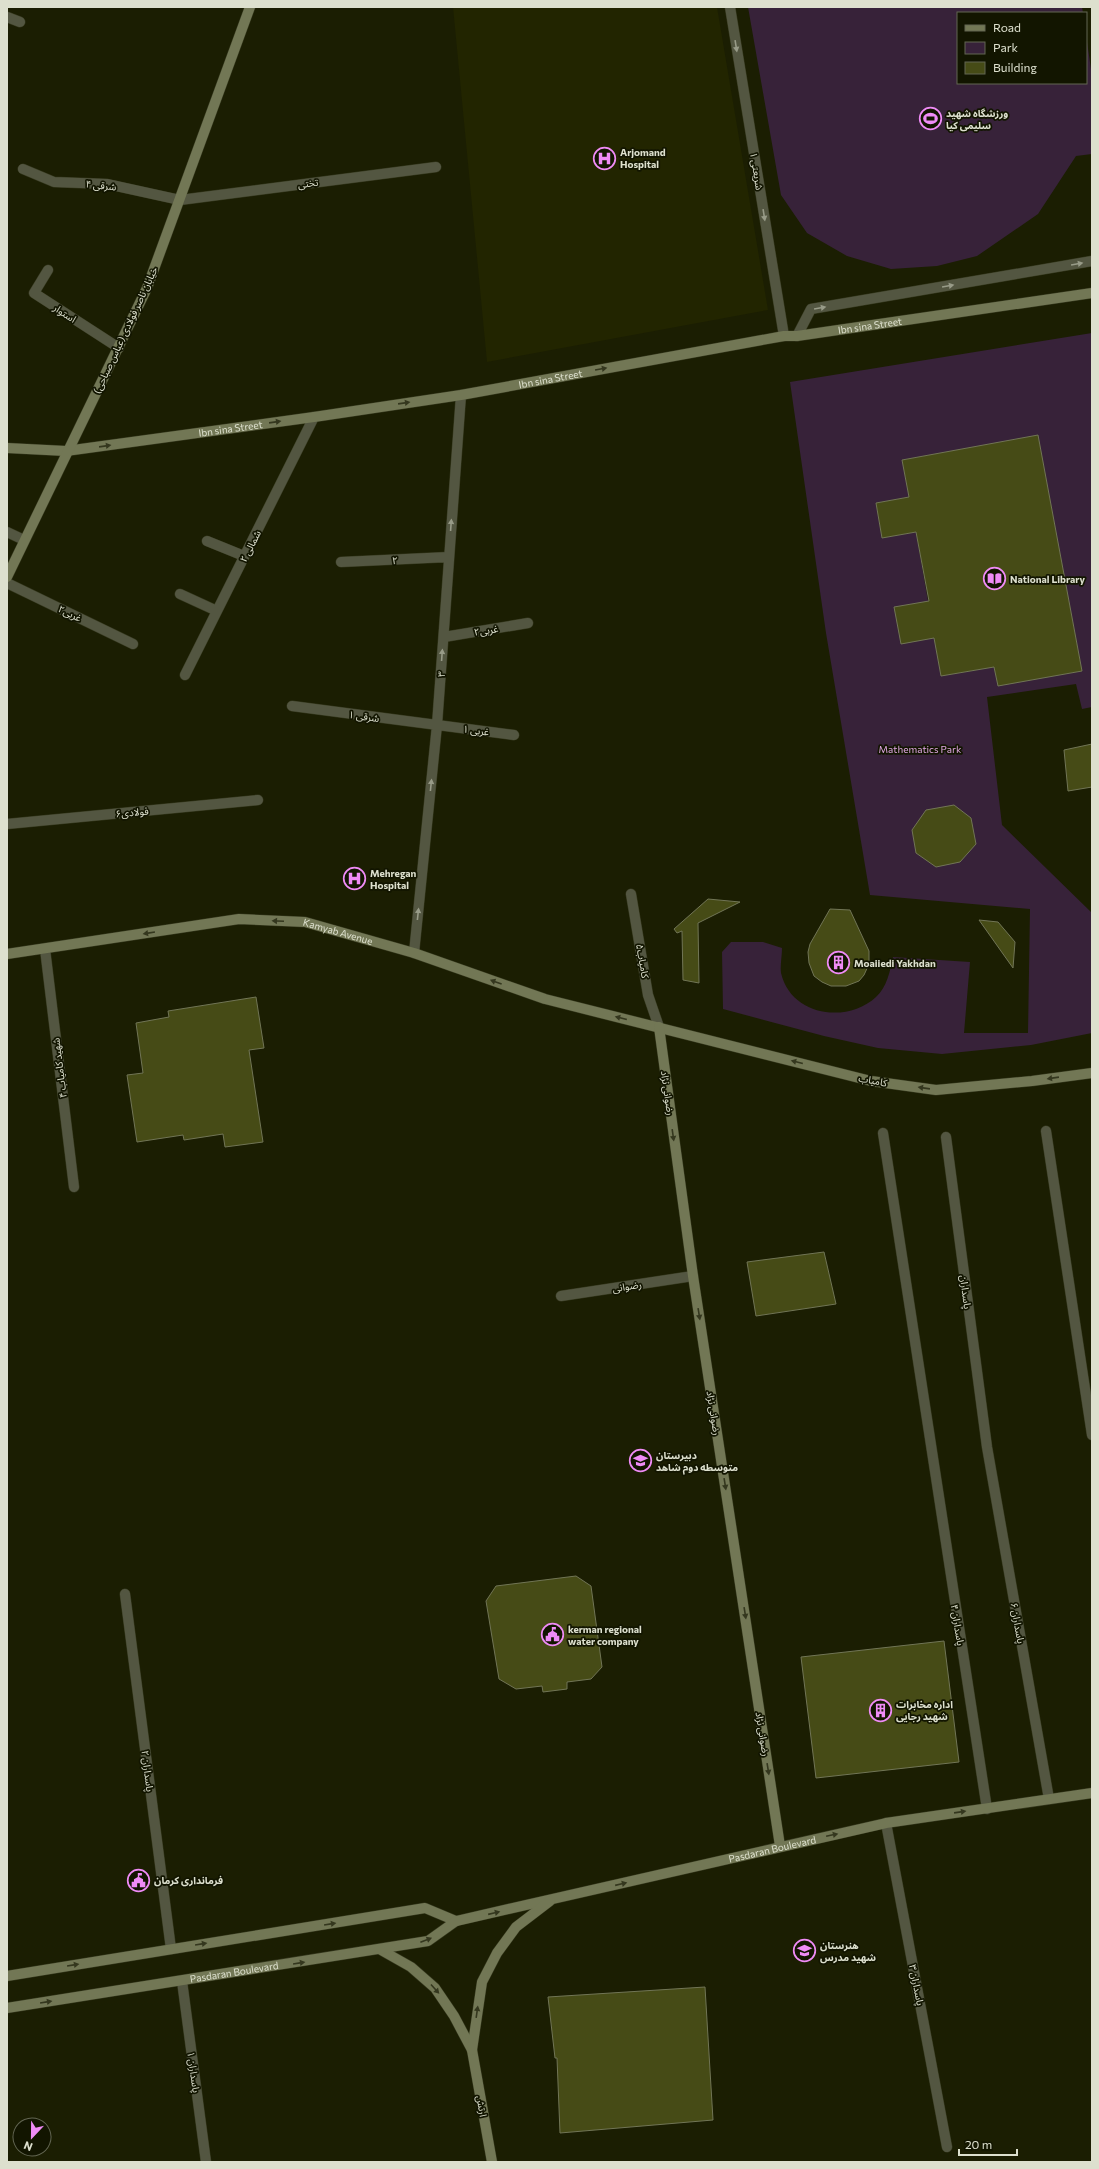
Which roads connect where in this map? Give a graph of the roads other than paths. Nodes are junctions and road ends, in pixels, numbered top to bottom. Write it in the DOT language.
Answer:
graph roads {
  1 [pos="250,7"];
  2 [pos="730,7"];
  3 [pos="7,17"];
  4 [pos="20,22"];
  5 [pos="436,167"];
  6 [pos="23,169"];
  7 [pos="180,200"];
  8 [pos="1092,261"];
  9 [pos="48,270"];
  10 [pos="1092,293"];
  11 [pos="784,336"];
  12 [pos="797,336"];
  13 [pos="119,348"];
  14 [pos="461,395"];
  15 [pos="314,417"];
  16 [pos="7,448"];
  17 [pos="66,451"];
  18 [pos="7,532"];
  19 [pos="24,540"];
  20 [pos="207,541"];
  21 [pos="244,556"];
  22 [pos="449,557"];
  23 [pos="341,562"];
  24 [pos="7,577"];
  25 [pos="7,583"];
  26 [pos="180,594"];
  27 [pos="217,611"];
  28 [pos="528,623"];
  29 [pos="444,637"];
  30 [pos="133,644"];
  31 [pos="185,674"];
  32 [pos="292,706"];
  33 [pos="437,726"];
  34 [pos="514,735"];
  35 [pos="258,800"];
  36 [pos="7,824"];
  37 [pos="631,894"];
  38 [pos="45,949"];
  39 [pos="414,953"];
  40 [pos="7,954"];
  41 [pos="659,1027"];
  42 [pos="1092,1073"];
  43 [pos="1046,1131"];
  44 [pos="882,1133"];
  45 [pos="946,1136"];
  46 [pos="74,1187"];
  47 [pos="693,1276"];
  48 [pos="561,1296"];
  49 [pos="1092,1435"];
  50 [pos="987,1447"];
  51 [pos="125,1594"];
  52 [pos="1092,1793"];
  53 [pos="1049,1799"];
  54 [pos="987,1808"];
  55 [pos="886,1823"];
  56 [pos="780,1846"];
  57 [pos="552,1900"];
  58 [pos="456,1921"];
  59 [pos="171,1949"];
  60 [pos="380,1950"];
  61 [pos="7,1976"];
  62 [pos="182,1981"];
  63 [pos="7,2008"];
  64 [pos="472,2050"];
  65 [pos="947,2147"];
  66 [pos="206,2162"];
  67 [pos="492,2162"];
  1 -- 7 [label="main road, خیابان ناصر فولادی (عباس صباحی)"];
  2 -- 11 [label="street, شریعتی ۱, one-way"];
  3 -- 4 [label="street"];
  5 -- 7 [label="street, تختی"];
  6 -- 7 [label="street, ۴ شرقی"];
  7 -- 13 [label="main road, خیابان ناصر فولادی (عباس صباحی)"];
  12 -- 8 [label="street, one-way"];
  9 -- 13 [label="street, استوار"];
  10 -- 12 [label="main road, Ibn sina Street"];
  11 -- 12 [label="main road, Ibn sina Street"];
  14 -- 11 [label="main road, Ibn sina Street, one-way"];
  13 -- 17 [label="main road, خیابان ناصر فولادی (عباس صباحی)"];
  15 -- 14 [label="main road, Ibn sina Street, one-way"];
  22 -- 14 [label="street, ۳, one-way"];
  17 -- 15 [label="main road, Ibn sina Street, one-way"];
  15 -- 21 [label="street, ۲ شمالی"];
  16 -- 17 [label="main road, Ibn sina Street"];
  17 -- 19 [label="main road, خیابان ناصر فولادی (عباس صباحی)"];
  18 -- 19 [label="street"];
  19 -- 24 [label="main road, خیابان ناصر فولادی (عباس صباحی)"];
  20 -- 21 [label="street"];
  21 -- 27 [label="street, ۲ شمالی"];
  22 -- 23 [label="street, ۲"];
  22 -- 29 [label="street, ۳"];
  25 -- 30 [label="street, غربی۲"];
  26 -- 27 [label="street"];
  27 -- 31 [label="street, ۲ شمالی"];
  28 -- 29 [label="street, غربی۲"];
  33 -- 29 [label="street, ۳, one-way"];
  32 -- 33 [label="street, ۱ شرقی"];
  33 -- 34 [label="street, ۱ غربی"];
  39 -- 33 [label="street, ۳, one-way"];
  35 -- 36 [label="street, فولادی۶"];
  37 -- 41 [label="street, کامیاب۵"];
  39 -- 38 [label="main road, Kamyab Avenue, one-way"];
  38 -- 40 [label="main road, Kamyab Avenue"];
  38 -- 46 [label="street, شهید کامیاب ۴"];
  41 -- 39 [label="main road, Kamyab Avenue, one-way"];
  42 -- 41 [label="main road, کامیاب, one-way"];
  41 -- 47 [label="main road, رضوانی نژاد, one-way"];
  43 -- 49 [label="street"];
  44 -- 54 [label="street, پاسداران ۴"];
  45 -- 50 [label="street, پاسداران"];
  47 -- 48 [label="street, رضوانی"];
  47 -- 56 [label="main road, رضوانی نژاد, one-way"];
  50 -- 53 [label="street, پاسداران ۶"];
  51 -- 59 [label="street, پاسداران ۲"];
  52 -- 53 [label="main road, Pasdaran Boulevard"];
  53 -- 54 [label="main road, Pasdaran Boulevard"];
  55 -- 54 [label="main road, Pasdaran Boulevard, one-way"];
  56 -- 55 [label="main road, Pasdaran Boulevard, one-way"];
  55 -- 65 [label="street, پاسداران ۳"];
  57 -- 56 [label="main road, Pasdaran Boulevard, one-way"];
  58 -- 57 [label="main road, Pasdaran Boulevard, one-way"];
  64 -- 57 [label="main road, one-way"];
  59 -- 58 [label="main road, one-way"];
  60 -- 58 [label="main road, Pasdaran Boulevard, one-way"];
  61 -- 59 [label="main road, one-way"];
  62 -- 60 [label="main road, Pasdaran Boulevard, one-way"];
  60 -- 64 [label="main road, one-way"];
  63 -- 62 [label="main road, Pasdaran Boulevard, one-way"];
  62 -- 66 [label="street, پاسداران ۱"];
  64 -- 67 [label="main road, ارتش"];
}
